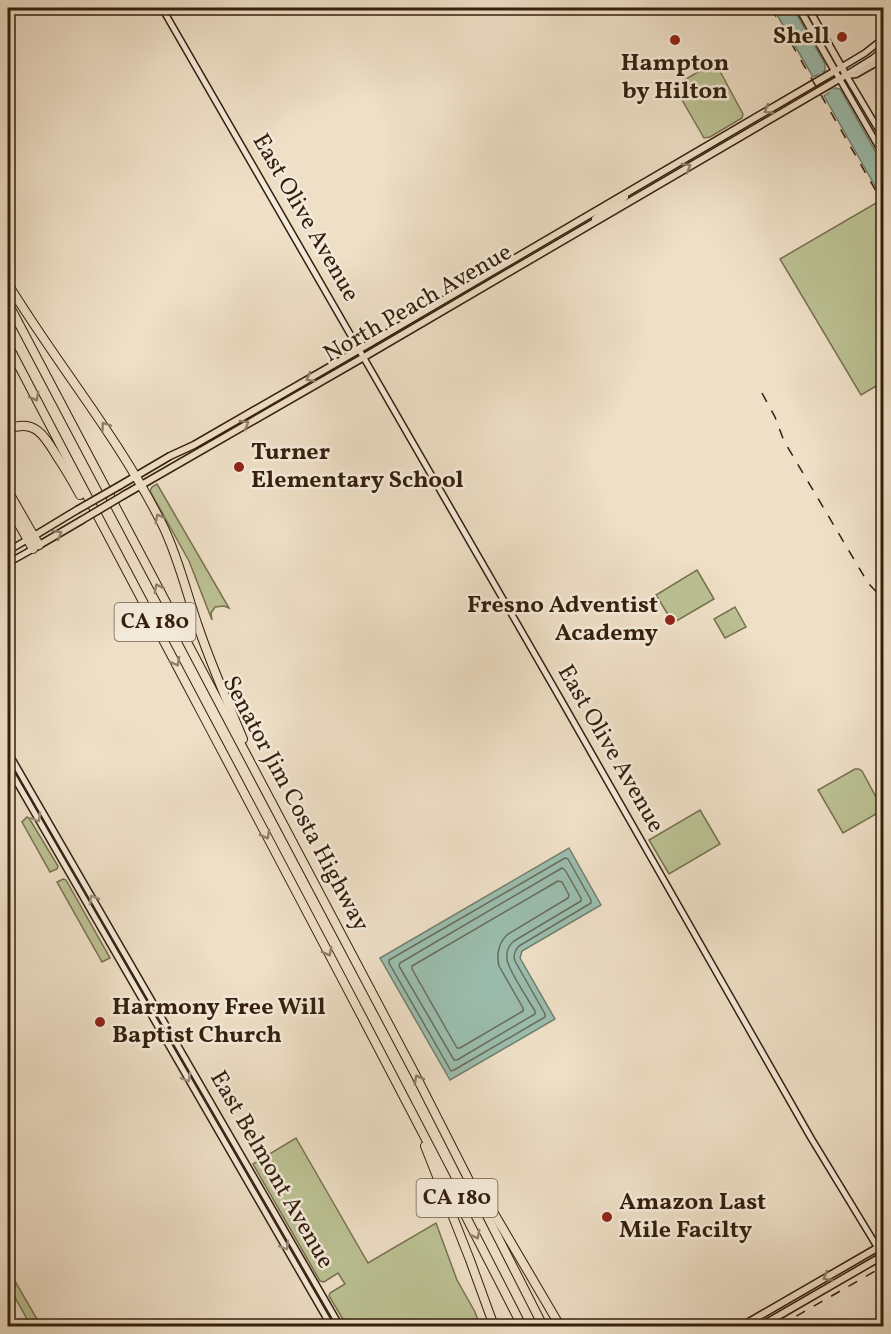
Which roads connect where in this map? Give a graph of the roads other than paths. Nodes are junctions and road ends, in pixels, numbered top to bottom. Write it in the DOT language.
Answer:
graph roads {
  1 [pos="162,8"];
  2 [pos="799,8"];
  3 [pos="808,8"];
  4 [pos="884,38"];
  5 [pos="884,49"];
  6 [pos="884,58"];
  7 [pos="842,67"];
  8 [pos="835,71"];
  9 [pos="846,75"];
  10 [pos="839,79"];
  11 [pos="884,139"];
  12 [pos="884,156"];
  13 [pos="670,167"];
  14 [pos="626,193"];
  15 [pos="633,199"];
  16 [pos="591,224"];
  17 [pos="513,260"];
  18 [pos="8,284"];
  19 [pos="475,292"];
  20 [pos="8,303"];
  21 [pos="8,345"];
  22 [pos="359,350"];
  23 [pos="364,357"];
  24 [pos="226,426"];
  25 [pos="8,429"];
  26 [pos="205,438"];
  27 [pos="209,445"];
  28 [pos="187,458"];
  29 [pos="135,476"];
  30 [pos="141,486"];
  31 [pos="8,490"];
  32 [pos="8,505"];
  33 [pos="31,538"];
  34 [pos="36,547"];
  35 [pos="8,551"];
  36 [pos="8,563"];
  37 [pos="160,633"];
  38 [pos="8,752"];
  39 [pos="8,767"];
  40 [pos="264,788"];
  41 [pos="391,1071"];
  42 [pos="445,1131"];
  43 [pos="880,1245"];
  44 [pos="883,1256"];
  45 [pos="331,1326"];
  46 [pos="340,1326"];
  47 [pos="494,1326"];
  48 [pos="522,1326"];
  49 [pos="543,1326"];
  50 [pos="560,1326"];
  51 [pos="743,1326"];
  52 [pos="761,1326"];
  1 -- 22 [label="main road, East Olive Avenue"];
  2 -- 8 [label="main road"];
  3 -- 7 [label="main road"];
  4 -- 7 [label="main road, North Peach Avenue"];
  5 -- 9 [label="main road"];
  6 -- 9 [label="main road, North Peach Avenue"];
  7 -- 8 [label="main road, North Peach Avenue"];
  7 -- 9 [label="main road"];
  8 -- 10 [label="main road"];
  8 -- 13 [label="main road, North Peach Avenue, one-way"];
  9 -- 10 [label="main road, North Peach Avenue"];
  9 -- 11 [label="main road"];
  10 -- 12 [label="main road"];
  15 -- 10 [label="main road, North Peach Avenue, one-way"];
  13 -- 14 [label="main road, North Peach Avenue"];
  13 -- 15 [label="main road"];
  14 -- 16 [label="main road"];
  14 -- 17 [label="main road, North Peach Avenue"];
  15 -- 16 [label="main road, North Peach Avenue"];
  16 -- 19 [label="main road, North Peach Avenue"];
  17 -- 19 [label="main road"];
  17 -- 22 [label="main road, North Peach Avenue"];
  29 -- 18 [label="highway, one-way"];
  19 -- 23 [label="main road, North Peach Avenue"];
  40 -- 20 [label="highway, Senator Jim Costa Highway / CA 180, one-way"];
  21 -- 37 [label="highway, Senator Jim Costa Highway / CA 180, one-way"];
  22 -- 23 [label="main road, East Olive Avenue"];
  22 -- 24 [label="main road, North Peach Avenue, one-way"];
  27 -- 23 [label="main road, North Peach Avenue, one-way"];
  23 -- 43 [label="main road, East Olive Avenue"];
  24 -- 26 [label="main road, North Peach Avenue"];
  24 -- 27 [label="main road"];
  25 -- 37 [label="highway"];
  26 -- 28 [label="main road"];
  26 -- 29 [label="main road, North Peach Avenue"];
  27 -- 28 [label="main road, North Peach Avenue"];
  28 -- 30 [label="main road, North Peach Avenue"];
  29 -- 30 [label="highway"];
  29 -- 33 [label="main road, North Peach Avenue, bridge"];
  34 -- 30 [label="main road, North Peach Avenue, one-way, bridge"];
  40 -- 30 [label="highway, one-way"];
  31 -- 33 [label="highway"];
  32 -- 33 [label="highway"];
  33 -- 34 [label="highway"];
  33 -- 35 [label="main road, North Peach Avenue"];
  34 -- 36 [label="main road, North Peach Avenue"];
  37 -- 41 [label="highway, Senator Jim Costa Highway / CA 180, one-way"];
  46 -- 38 [label="main road, East Belmont Avenue, one-way"];
  39 -- 45 [label="main road, East Belmont Avenue, one-way"];
  42 -- 40 [label="highway, Senator Jim Costa Highway / CA 180, one-way"];
  41 -- 47 [label="highway"];
  41 -- 48 [label="highway, CA 180, one-way"];
  42 -- 49 [label="highway, Senator Jim Costa Highway / CA 180"];
  42 -- 50 [label="highway"];
  43 -- 44 [label="main road, East Olive Avenue"];
  43 -- 51 [label="main road, one-way"];
  44 -- 52 [label="main road"];
}
